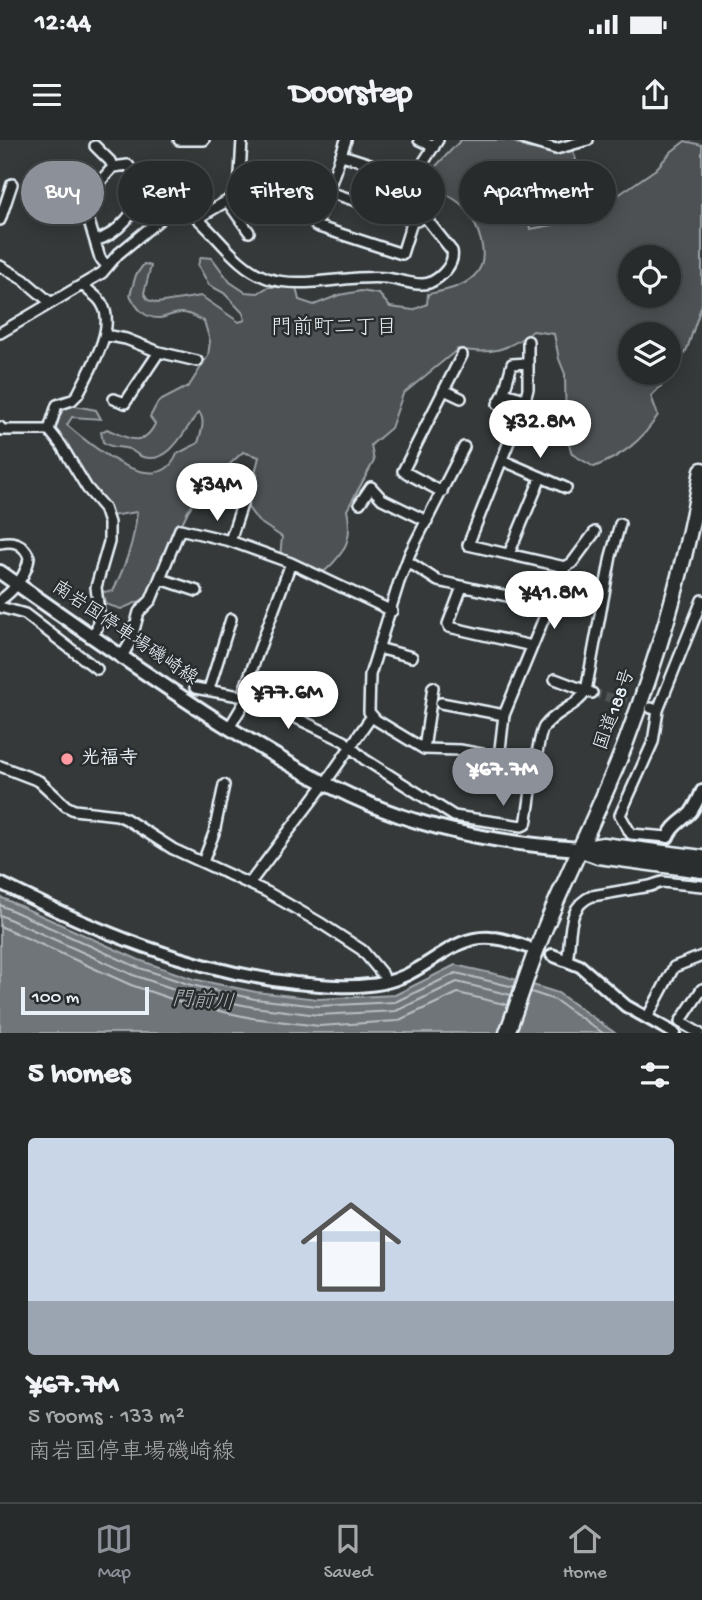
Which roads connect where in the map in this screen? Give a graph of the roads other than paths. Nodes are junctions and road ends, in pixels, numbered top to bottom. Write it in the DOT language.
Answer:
graph roads {
  1 [pos="179,140"];
  2 [pos="204,140"];
  3 [pos="242,140"];
  4 [pos="346,140"];
  5 [pos="419,140"];
  6 [pos="524,140"];
  7 [pos="588,140"];
  8 [pos="436,143"];
  9 [pos="95,146"];
  10 [pos="342,155"];
  11 [pos="241,161"];
  12 [pos="361,161"];
  13 [pos="424,161"];
  14 [pos="113,167"];
  15 [pos="337,169"];
  16 [pos="104,177"];
  17 [pos="12,184"];
  18 [pos="227,201"];
  19 [pos="213,209"];
  20 [pos="0,220"];
  21 [pos="91,224"];
  22 [pos="154,224"];
  23 [pos="204,224"];
  24 [pos="243,224"];
  25 [pos="317,224"];
  26 [pos="411,224"];
  27 [pos="432,224"];
  28 [pos="249,232"];
  29 [pos="95,241"];
  30 [pos="0,266"];
  31 [pos="107,266"];
  32 [pos="83,285"];
  33 [pos="51,303"];
  34 [pos="0,333"];
  35 [pos="105,335"];
  36 [pos="528,341"];
  37 [pos="159,352"];
  38 [pos="462,355"];
  39 [pos="197,361"];
  40 [pos="528,363"];
  41 [pos="444,390"];
  42 [pos="504,393"];
  43 [pos="461,398"];
  44 [pos="114,399"];
  45 [pos="525,399"];
  46 [pos="498,404"];
  47 [pos="1,430"];
  48 [pos="49,430"];
  49 [pos="464,447"];
  50 [pos="502,460"];
  51 [pos="702,470"];
  52 [pos="251,477"];
  53 [pos="541,477"];
  54 [pos="566,488"];
  55 [pos="442,492"];
  56 [pos="360,503"];
  57 [pos="427,522"];
  58 [pos="620,524"];
  59 [pos="595,532"];
  60 [pos="230,541"];
  61 [pos="0,543"];
  62 [pos="509,554"];
  63 [pos="407,561"];
  64 [pos="291,563"];
  65 [pos="565,567"];
  66 [pos="0,572"];
  67 [pos="161,579"];
  68 [pos="16,583"];
  69 [pos="462,587"];
  70 [pos="197,592"];
  71 [pos="0,600"];
  72 [pos="702,600"];
  73 [pos="549,605"];
  74 [pos="0,607"];
  75 [pos="392,611"];
  76 [pos="231,619"];
  77 [pos="91,637"];
  78 [pos="532,646"];
  79 [pos="379,648"];
  80 [pos="412,657"];
  81 [pos="121,658"];
  82 [pos="97,669"];
  83 [pos="555,679"];
  84 [pos="433,687"];
  85 [pos="195,688"];
  86 [pos="209,689"];
  87 [pos="589,692"];
  88 [pos="244,697"];
  89 [pos="441,703"];
  90 [pos="504,715"];
  91 [pos="372,716"];
  92 [pos="229,728"];
  93 [pos="351,748"];
  94 [pos="424,749"];
  95 [pos="499,758"];
  96 [pos="0,766"];
  97 [pos="534,777"];
  98 [pos="325,783"];
  99 [pos="225,785"];
  100 [pos="702,790"];
  101 [pos="668,837"];
  102 [pos="579,849"];
  103 [pos="702,858"];
  104 [pos="203,862"];
  105 [pos="702,870"];
  106 [pos="0,883"];
  107 [pos="249,884"];
  108 [pos="702,886"];
  109 [pos="527,947"];
  110 [pos="552,955"];
  111 [pos="702,956"];
  112 [pos="568,961"];
  113 [pos="385,982"];
  114 [pos="702,989"];
  115 [pos="647,1018"];
  116 [pos="507,1033"];
  117 [pos="674,1033"];
  118 [pos="699,1033"];
  1 -- 2 [label="street"];
  3 -- 11 [label="street"];
  4 -- 10 [label="street"];
  5 -- 8 [label="street"];
  6 -- 7 [label="street"];
  8 -- 13 [label="street"];
  9 -- 14 [label="street"];
  10 -- 12 [label="street"];
  10 -- 15 [label="street"];
  14 -- 16 [label="street"];
  14 -- 29 [label="street"];
  17 -- 20 [label="street"];
  18 -- 19 [label="street"];
  21 -- 29 [label="street"];
  22 -- 31 [label="street"];
  23 -- 27 [label="street"];
  24 -- 28 [label="street"];
  25 -- 26 [label="street"];
  29 -- 31 [label="street"];
  30 -- 33 [label="street"];
  31 -- 32 [label="street"];
  32 -- 33 [label="street"];
  32 -- 35 [label="street"];
  33 -- 34 [label="street"];
  35 -- 37 [label="street"];
  35 -- 48 [label="street"];
  36 -- 40 [label="street"];
  37 -- 39 [label="street"];
  37 -- 44 [label="street"];
  38 -- 41 [label="street"];
  40 -- 42 [label="street"];
  40 -- 45 [label="street"];
  41 -- 43 [label="street"];
  41 -- 55 [label="street"];
  42 -- 45 [label="street"];
  42 -- 46 [label="street"];
  45 -- 50 [label="street"];
  47 -- 48 [label="street"];
  48 -- 77 [label="street"];
  49 -- 55 [label="street"];
  50 -- 53 [label="street"];
  50 -- 62 [label="street"];
  51 -- 102 [label="main road, 国道188号"];
  52 -- 60 [label="street"];
  53 -- 54 [label="street"];
  53 -- 62 [label="street"];
  55 -- 57 [label="street"];
  56 -- 57 [label="street"];
  57 -- 63 [label="street"];
  58 -- 87 [label="street"];
  59 -- 65 [label="street"];
  60 -- 64 [label="street"];
  60 -- 67 [label="street"];
  61 -- 68 [label="street"];
  62 -- 65 [label="street"];
  63 -- 69 [label="street"];
  63 -- 75 [label="street"];
  64 -- 75 [label="street"];
  64 -- 88 [label="street"];
  65 -- 73 [label="street"];
  66 -- 68 [label="main road, 南岩国停車場磯崎線"];
  67 -- 70 [label="street"];
  67 -- 81 [label="street"];
  68 -- 71 [label="street"];
  68 -- 77 [label="main road, 南岩国停車場磯崎線"];
  69 -- 73 [label="street"];
  69 -- 78 [label="street"];
  72 -- 101 [label="street"];
  73 -- 78 [label="street"];
  74 -- 82 [label="street"];
  75 -- 79 [label="street"];
  76 -- 86 [label="street"];
  77 -- 81 [label="main road, 南岩国停車場磯崎線"];
  78 -- 90 [label="street"];
  79 -- 80 [label="street"];
  79 -- 91 [label="street"];
  81 -- 92 [label="main road, 南岩国停車場磯崎線"];
  83 -- 87 [label="street"];
  84 -- 94 [label="street"];
  85 -- 86 [label="street"];
  86 -- 88 [label="street"];
  87 -- 97 [label="street"];
  88 -- 92 [label="street"];
  88 -- 93 [label="street"];
  89 -- 90 [label="street"];
  90 -- 95 [label="street"];
  91 -- 93 [label="street"];
  91 -- 94 [label="street"];
  92 -- 98 [label="main road, 南岩国停車場磯崎線"];
  93 -- 97 [label="street"];
  93 -- 98 [label="street"];
  94 -- 95 [label="street"];
  95 -- 97 [label="street"];
  96 -- 104 [label="street"];
  98 -- 102 [label="main road, 南岩国停車場磯崎線"];
  98 -- 107 [label="street"];
  99 -- 104 [label="street"];
  100 -- 101 [label="street"];
  102 -- 103 [label="main road"];
  102 -- 105 [label="main road"];
  102 -- 116 [label="main road, 国道188号"];
  104 -- 107 [label="street"];
  106 -- 113 [label="street"];
  107 -- 113 [label="street"];
  108 -- 112 [label="street"];
  109 -- 113 [label="street"];
  110 -- 112 [label="street"];
  111 -- 115 [label="street"];
  112 -- 115 [label="street"];
  114 -- 118 [label="street"];
  115 -- 117 [label="street"];
}
